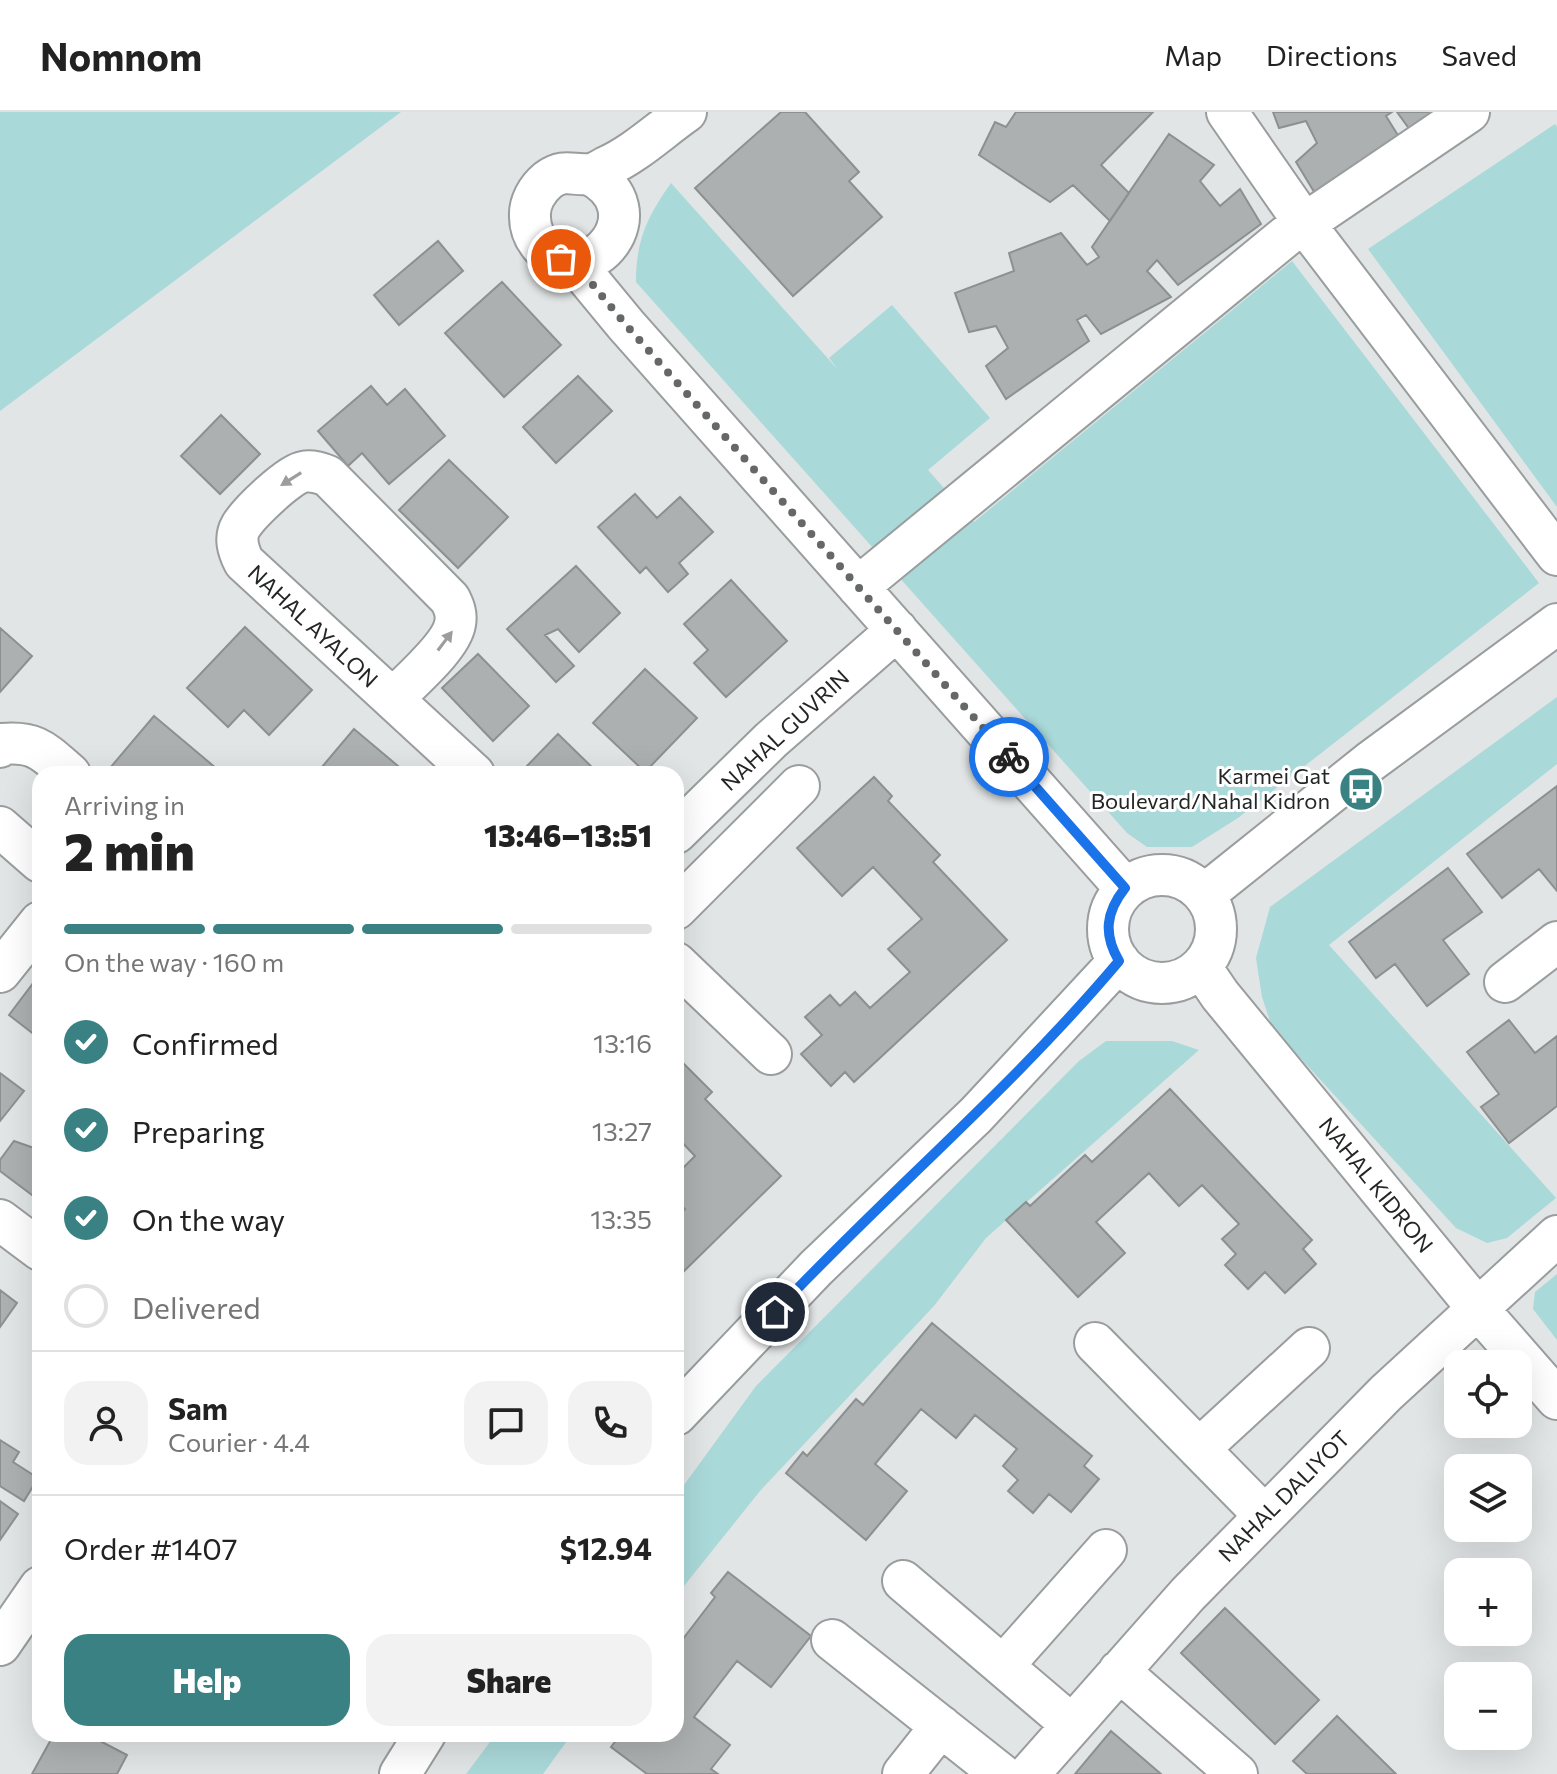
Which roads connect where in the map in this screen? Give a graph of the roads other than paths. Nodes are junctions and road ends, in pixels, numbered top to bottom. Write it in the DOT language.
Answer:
graph roads {
  1 [pos="1227,112"];
  2 [pos="1469,112"];
  3 [pos="677,118"];
  4 [pos="606,202"];
  5 [pos="1304,223"];
  6 [pos="574,262"];
  7 [pos="626,325"];
  8 [pos="1557,555"];
  9 [pos="858,587"];
  10 [pos="1557,624"];
  11 [pos="897,630"];
  12 [pos="393,699"];
  13 [pos="0,747"];
  14 [pos="61,766"];
  15 [pos="465,766"];
  16 [pos="799,786"];
  17 [pos="684,825"];
  18 [pos="0,827"];
  19 [pos="32,855"];
  20 [pos="1125,888"];
  21 [pos="1205,894"];
  22 [pos="684,901"];
  23 [pos="32,932"];
  24 [pos="1557,942"];
  25 [pos="1119,961"];
  26 [pos="1201,967"];
  27 [pos="684,971"];
  28 [pos="0,972"];
  29 [pos="1505,982"];
  30 [pos="771,1054"];
  31 [pos="0,1220"];
  32 [pos="1557,1236"];
  33 [pos="32,1244"];
  34 [pos="1478,1309"];
  35 [pos="1095,1343"];
  36 [pos="1309,1348"];
  37 [pos="1557,1399"];
  38 [pos="684,1407"];
  39 [pos="1199,1449"];
  40 [pos="1265,1516"];
  41 [pos="1106,1550"];
  42 [pos="903,1581"];
  43 [pos="32,1599"];
  44 [pos="832,1640"];
  45 [pos="0,1645"];
  46 [pos="1003,1666"];
  47 [pos="1119,1671"];
  48 [pos="1072,1725"];
  49 [pos="941,1726"];
  50 [pos="420,1742"];
  51 [pos="400,1774"];
  52 [pos="903,1774"];
  53 [pos="1001,1774"];
  54 [pos="1029,1774"];
  55 [pos="1237,1774"];
  1 -- 5 [label="street"];
  2 -- 5 [label="street"];
  3 -- 4 [label="street"];
  4 -- 6 [label="street"];
  4 -- 6 [label="street"];
  4 -- 7 [label="street"];
  5 -- 8 [label="street"];
  5 -- 9 [label="street"];
  6 -- 7 [label="street"];
  7 -- 9 [label="street"];
  9 -- 11 [label="street"];
  10 -- 21 [label="street"];
  11 -- 17 [label="street, NAHAL GUVRIN"];
  11 -- 20 [label="street"];
  12 -- 12 [label="street, NAHAL AYALON, one-way"];
  12 -- 15 [label="street"];
  13 -- 14 [label="street"];
  16 -- 22 [label="street"];
  18 -- 19 [label="street"];
  20 -- 21 [label="street"];
  20 -- 25 [label="street"];
  21 -- 26 [label="street"];
  23 -- 28 [label="street"];
  24 -- 29 [label="street"];
  25 -- 26 [label="street"];
  25 -- 38 [label="street"];
  26 -- 34 [label="street, NAHAL KIDRON"];
  27 -- 30 [label="street"];
  31 -- 33 [label="street"];
  32 -- 34 [label="street, NAHAL DALIYOT"];
  34 -- 37 [label="street, NAHAL KIDRON"];
  34 -- 40 [label="street, NAHAL DALIYOT"];
  35 -- 39 [label="street"];
  36 -- 39 [label="street"];
  39 -- 40 [label="street"];
  40 -- 47 [label="street, NAHAL DALIYOT"];
  41 -- 46 [label="street"];
  42 -- 46 [label="street"];
  43 -- 45 [label="street"];
  44 -- 49 [label="street"];
  46 -- 48 [label="street"];
  47 -- 48 [label="street, NAHAL DALIYOT"];
  47 -- 55 [label="street"];
  48 -- 54 [label="street, NAHAL DALIYOT"];
  49 -- 52 [label="street"];
  49 -- 53 [label="street"];
  50 -- 51 [label="street"];
}
